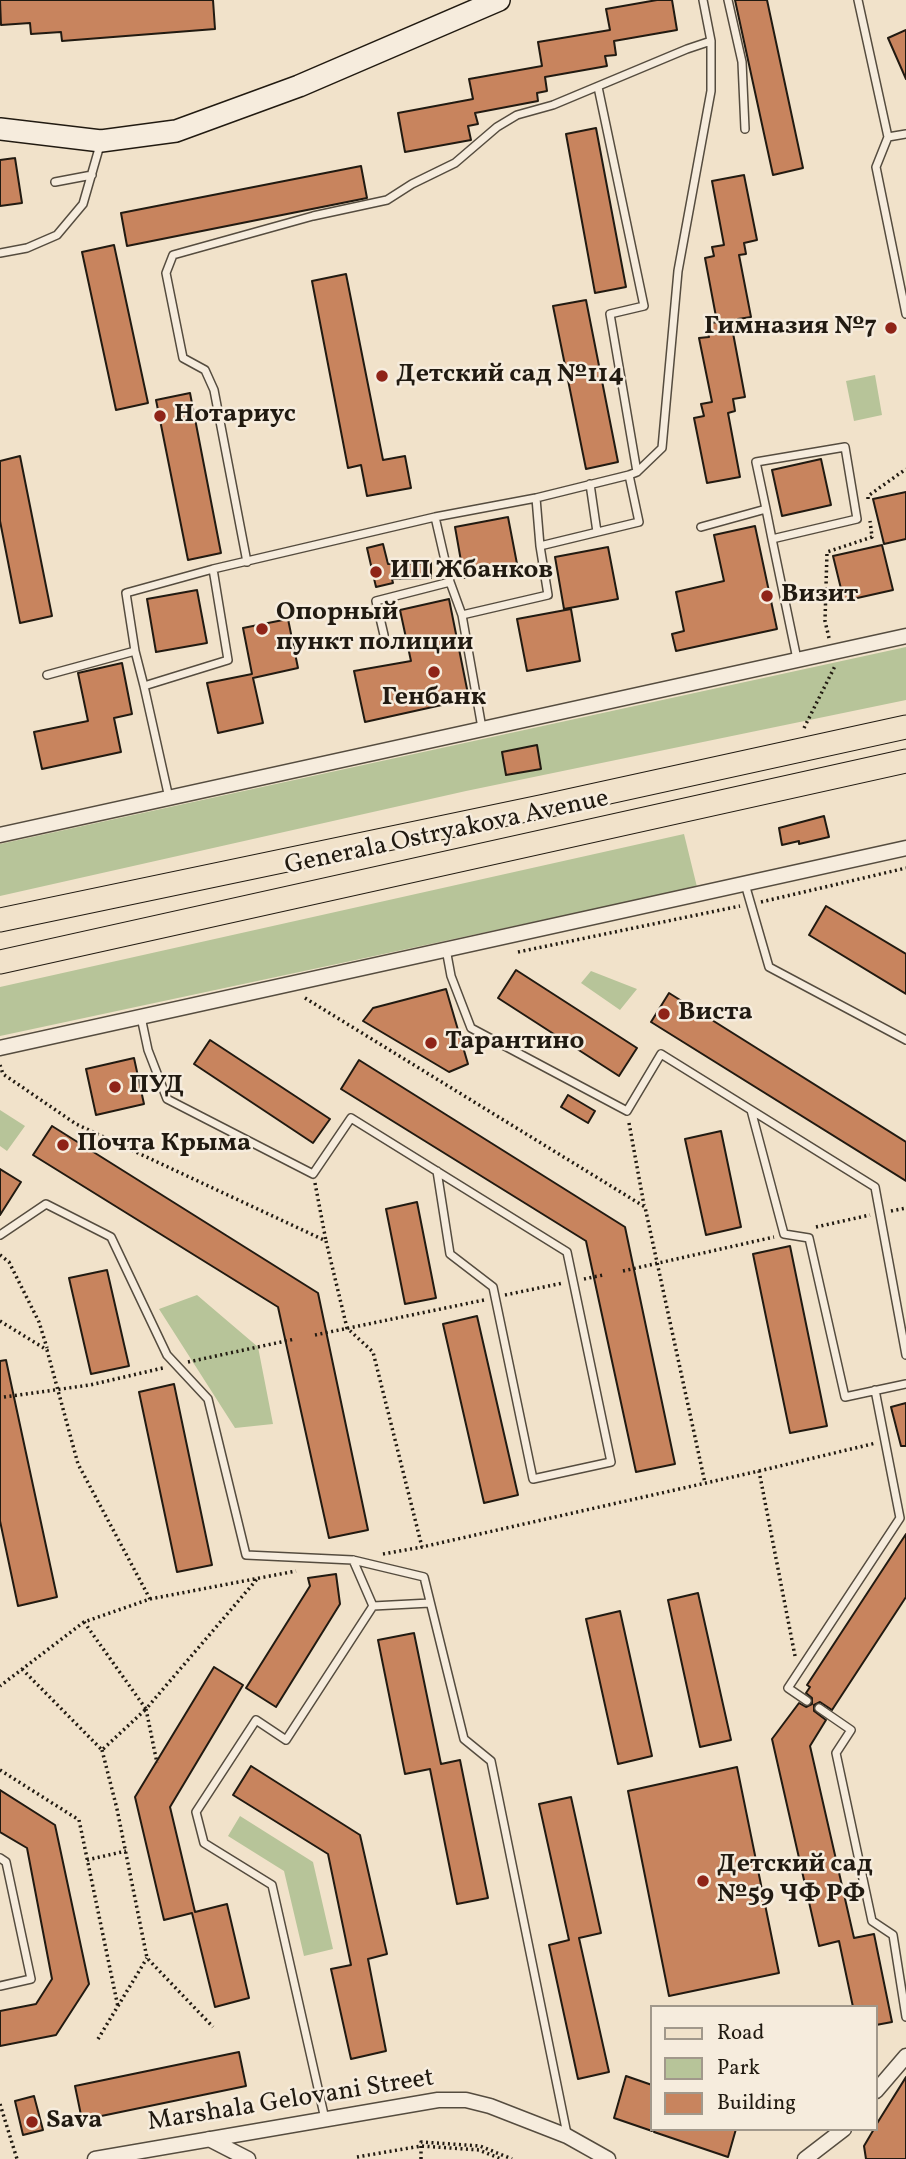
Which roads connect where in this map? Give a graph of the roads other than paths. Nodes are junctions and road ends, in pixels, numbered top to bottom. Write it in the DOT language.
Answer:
graph roads {
  1 [pos="499,0"];
  2 [pos="703,0"];
  3 [pos="728,0"];
  4 [pos="858,0"];
  5 [pos="711,41"];
  6 [pos="598,87"];
  7 [pos="0,129"];
  8 [pos="745,129"];
  9 [pos="906,134"];
  10 [pos="888,137"];
  11 [pos="101,141"];
  12 [pos="92,175"];
  13 [pos="55,182"];
  14 [pos="0,253"];
  15 [pos="906,314"];
  16 [pos="638,472"];
  17 [pos="629,475"];
  18 [pos="590,484"];
  19 [pos="536,498"];
  20 [pos="766,509"];
  21 [pos="435,517"];
  22 [pos="701,527"];
  23 [pos="597,532"];
  24 [pos="772,539"];
  25 [pos="540,547"];
  26 [pos="247,562"];
  27 [pos="213,569"];
  28 [pos="450,582"];
  29 [pos="462,615"];
  30 [pos="384,635"];
  31 [pos="906,636"];
  32 [pos="135,651"];
  33 [pos="797,659"];
  34 [pos="47,675"];
  35 [pos="144,686"];
  36 [pos="906,727"];
  37 [pos="482,728"];
  38 [pos="906,761"];
  39 [pos="169,798"];
  40 [pos="0,835"];
  41 [pos="906,848"];
  42 [pos="745,884"];
  43 [pos="0,920"];
  44 [pos="446,948"];
  45 [pos="0,962"];
  46 [pos="141,1016"];
  47 [pos="906,1040"];
  48 [pos="0,1048"];
  49 [pos="751,1110"];
  50 [pos="437,1171"];
  51 [pos="0,1235"];
  52 [pos="906,1354"];
  53 [pos="906,1384"];
  54 [pos="875,1390"];
  55 [pos="353,1560"];
  56 [pos="430,1602"];
  57 [pos="373,1606"];
  58 [pos="807,1700"];
  59 [pos="819,1708"];
  60 [pos="0,1858"];
  61 [pos="0,1986"];
  62 [pos="906,2017"];
  63 [pos="906,2056"];
  64 [pos="878,2089"];
  65 [pos="325,2119"];
  66 [pos="841,2131"];
  67 [pos="567,2136"];
  68 [pos="209,2139"];
  69 [pos="95,2159"];
  70 [pos="248,2159"];
  71 [pos="608,2159"];
  72 [pos="805,2159"];
  1 -- 11 [label="main road"];
  2 -- 5 [label="lane"];
  3 -- 8 [label="lane"];
  4 -- 10 [label="lane"];
  5 -- 6 [label="lane"];
  5 -- 16 [label="lane"];
  6 -- 16 [label="lane"];
  6 -- 26 [label="lane"];
  7 -- 11 [label="main road"];
  9 -- 10 [label="lane"];
  10 -- 15 [label="lane"];
  11 -- 12 [label="lane"];
  12 -- 13 [label="lane"];
  12 -- 14 [label="lane"];
  16 -- 17 [label="lane"];
  17 -- 18 [label="lane"];
  17 -- 23 [label="lane"];
  18 -- 19 [label="lane"];
  18 -- 23 [label="lane"];
  19 -- 21 [label="lane"];
  19 -- 25 [label="lane"];
  20 -- 22 [label="lane"];
  20 -- 24 [label="lane"];
  20 -- 24 [label="lane"];
  21 -- 26 [label="lane"];
  21 -- 28 [label="lane"];
  23 -- 25 [label="lane"];
  24 -- 33 [label="lane"];
  25 -- 29 [label="lane"];
  26 -- 27 [label="lane"];
  27 -- 32 [label="lane"];
  27 -- 35 [label="lane"];
  28 -- 29 [label="lane"];
  28 -- 30 [label="lane"];
  29 -- 37 [label="lane"];
  31 -- 33 [label="street"];
  32 -- 34 [label="lane"];
  32 -- 35 [label="lane"];
  33 -- 37 [label="street"];
  35 -- 39 [label="lane"];
  36 -- 43 [label="main road, Generala Ostryakova Avenue"];
  37 -- 39 [label="street"];
  38 -- 45 [label="main road, Generala Ostryakova Avenue"];
  39 -- 40 [label="street"];
  41 -- 42 [label="street"];
  42 -- 44 [label="street"];
  42 -- 47 [label="lane"];
  44 -- 46 [label="street"];
  44 -- 49 [label="lane"];
  46 -- 48 [label="street"];
  46 -- 50 [label="lane"];
  49 -- 52 [label="lane"];
  49 -- 54 [label="lane"];
  50 -- 50 [label="lane"];
  51 -- 55 [label="lane"];
  53 -- 54 [label="lane"];
  54 -- 58 [label="lane"];
  55 -- 56 [label="lane"];
  55 -- 57 [label="lane"];
  56 -- 57 [label="lane"];
  56 -- 67 [label="lane"];
  57 -- 65 [label="lane"];
  59 -- 62 [label="lane"];
  60 -- 61 [label="lane"];
  63 -- 64 [label="street"];
  65 -- 67 [label="street, Marshala Gelovani Street"];
  65 -- 68 [label="street, Marshala Gelovani Street"];
  66 -- 72 [label="street"];
  67 -- 71 [label="street, Marshala Gelovani Street"];
  68 -- 69 [label="street, Marshala Gelovani Street"];
  68 -- 70 [label="street"];
}
